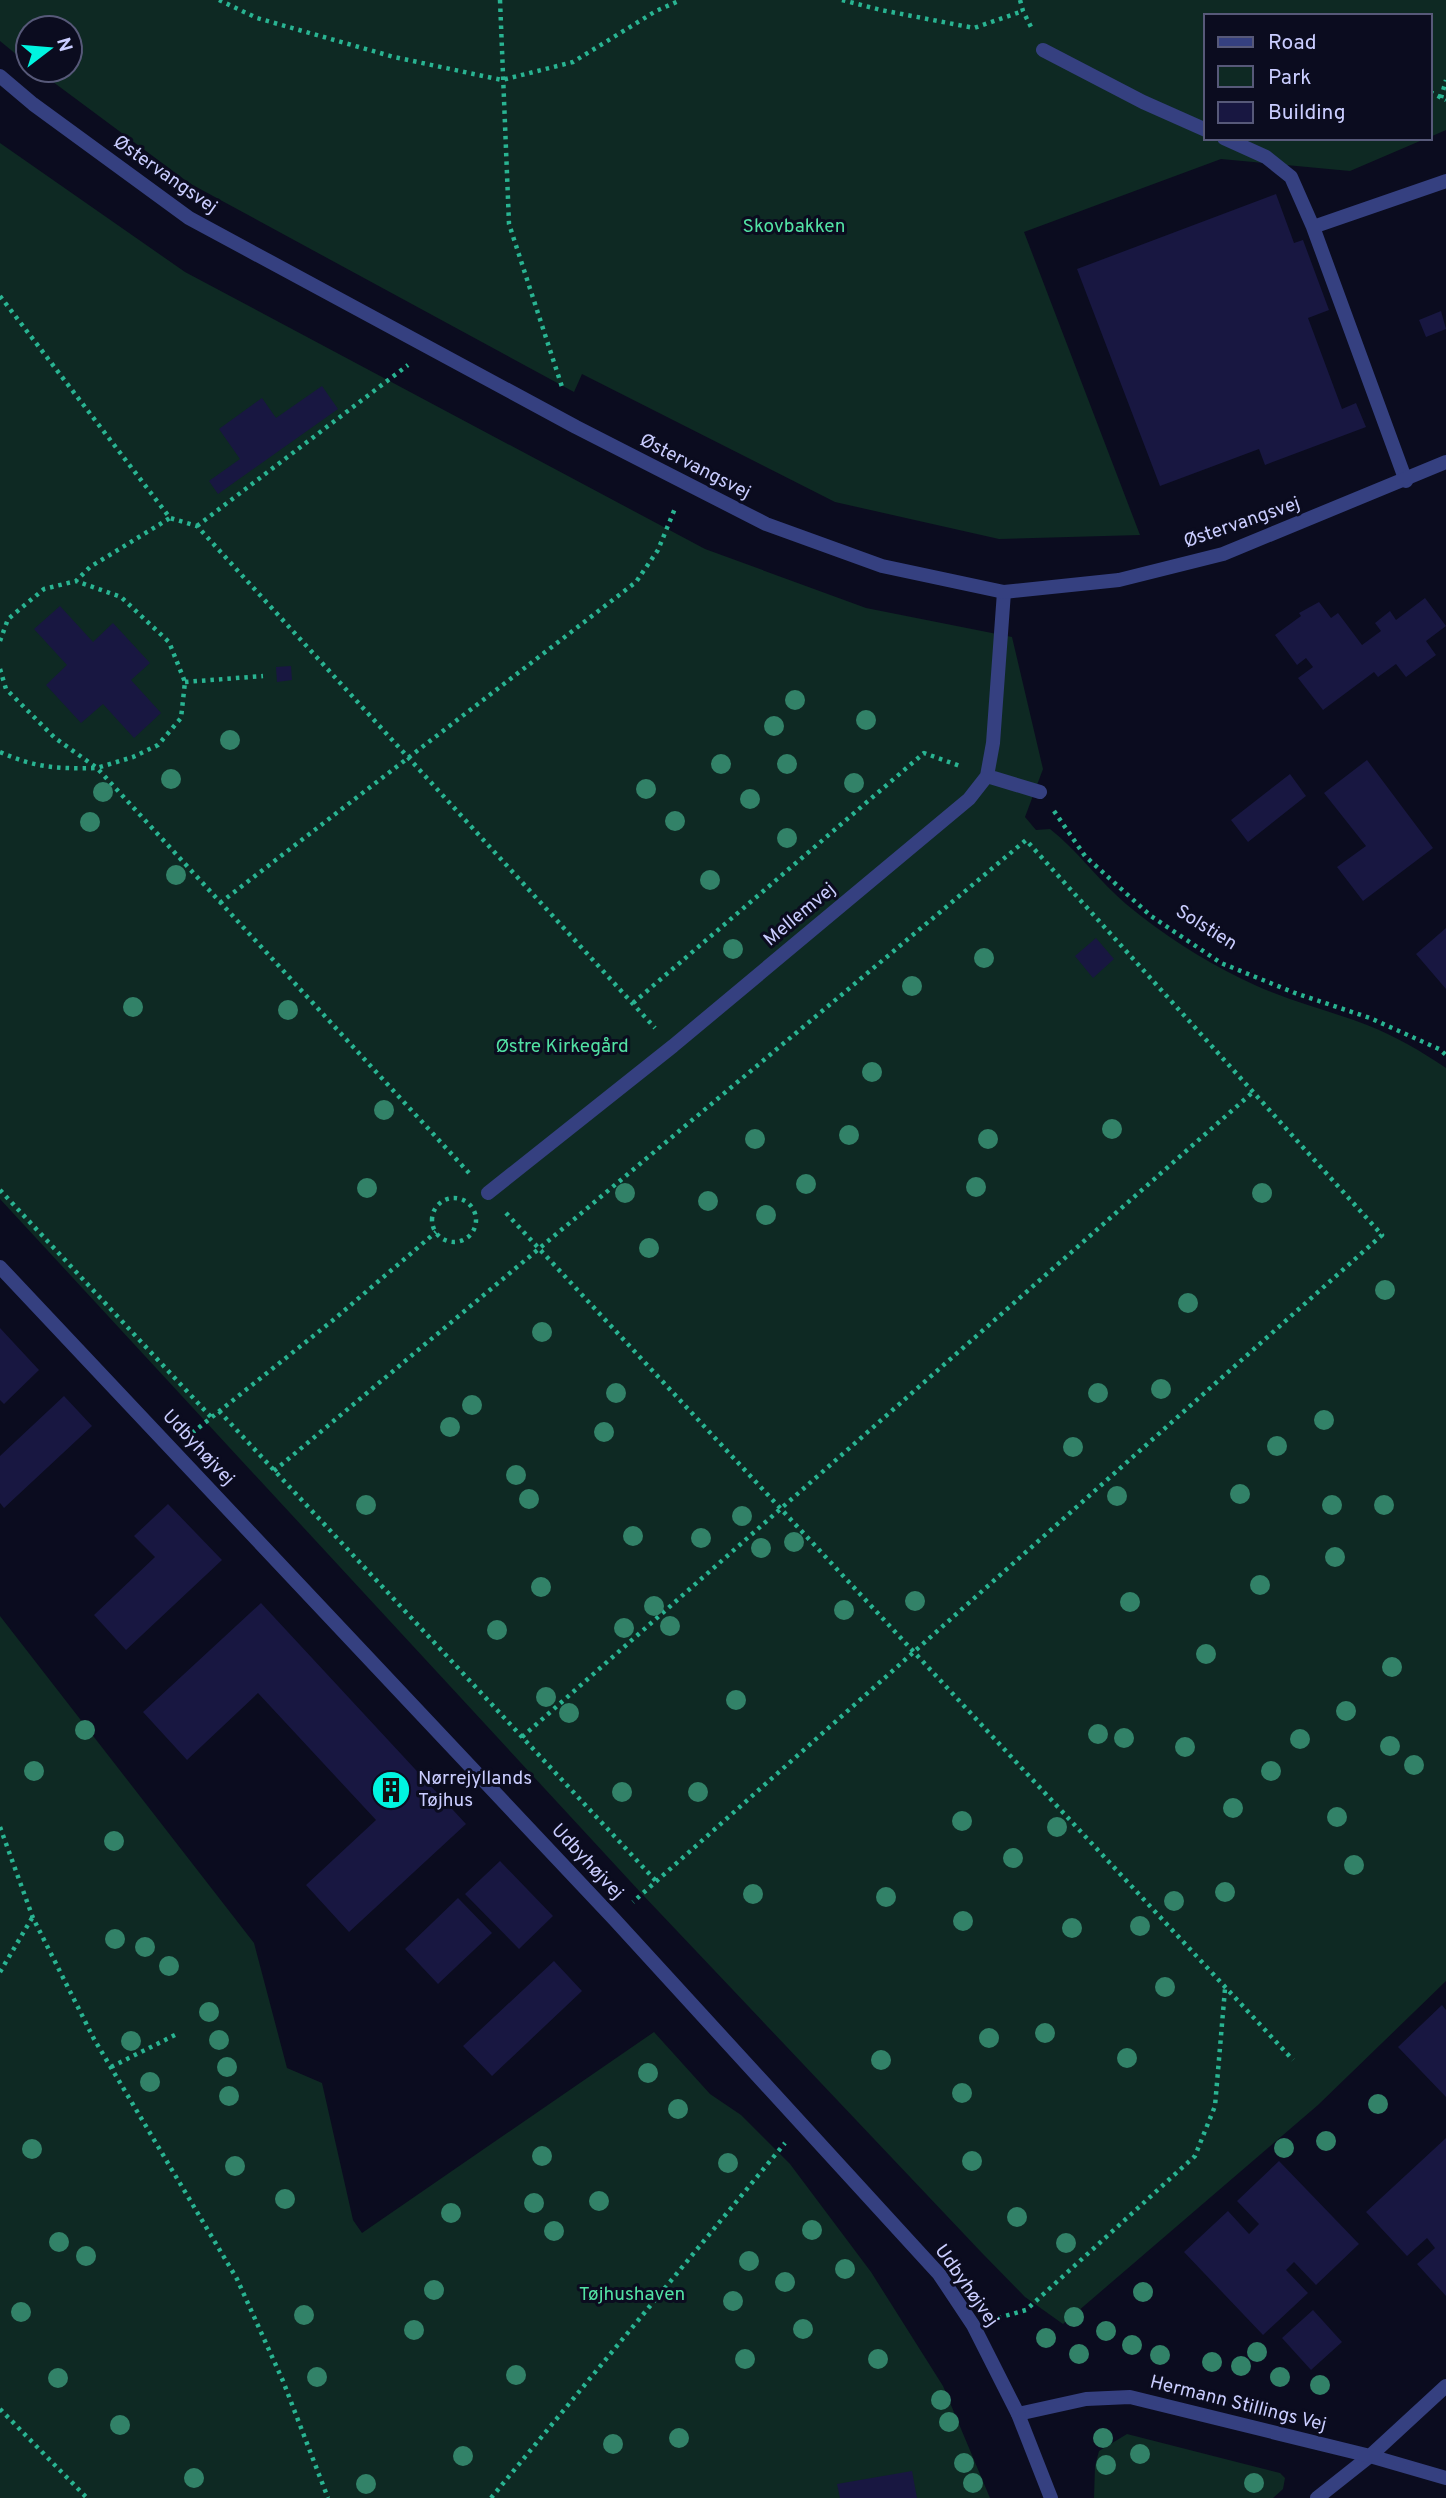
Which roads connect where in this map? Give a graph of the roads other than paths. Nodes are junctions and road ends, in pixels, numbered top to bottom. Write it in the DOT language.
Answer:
graph roads {
  1 [pos="1043,50"];
  2 [pos="0,76"];
  3 [pos="1204,129"];
  4 [pos="1228,140"];
  5 [pos="1446,181"];
  6 [pos="1313,227"];
  7 [pos="1446,462"];
  8 [pos="1406,481"];
  9 [pos="1004,592"];
  10 [pos="987,776"];
  11 [pos="1040,792"];
  12 [pos="488,1194"];
  13 [pos="0,1267"];
  14 [pos="1446,2386"];
  15 [pos="1018,2414"];
  16 [pos="1370,2456"];
  17 [pos="1446,2478"];
  18 [pos="1051,2498"];
  19 [pos="1317,2498"];
  1 -- 3 [label="street"];
  2 -- 9 [label="street, Østervangsvej"];
  4 -- 6 [label="street"];
  5 -- 6 [label="street"];
  6 -- 8 [label="street"];
  7 -- 8 [label="street, Østervangsvej"];
  8 -- 9 [label="street, Østervangsvej"];
  9 -- 10 [label="street, Mellemvej"];
  10 -- 11 [label="street"];
  10 -- 12 [label="street, Mellemvej"];
  13 -- 15 [label="street, Udbyhøjvej"];
  14 -- 16 [label="street"];
  15 -- 16 [label="street, Hermann Stillings Vej"];
  15 -- 18 [label="street, Udbyhøjvej"];
  16 -- 17 [label="street, Hermann Stillings Vej"];
  16 -- 19 [label="street"];
}
